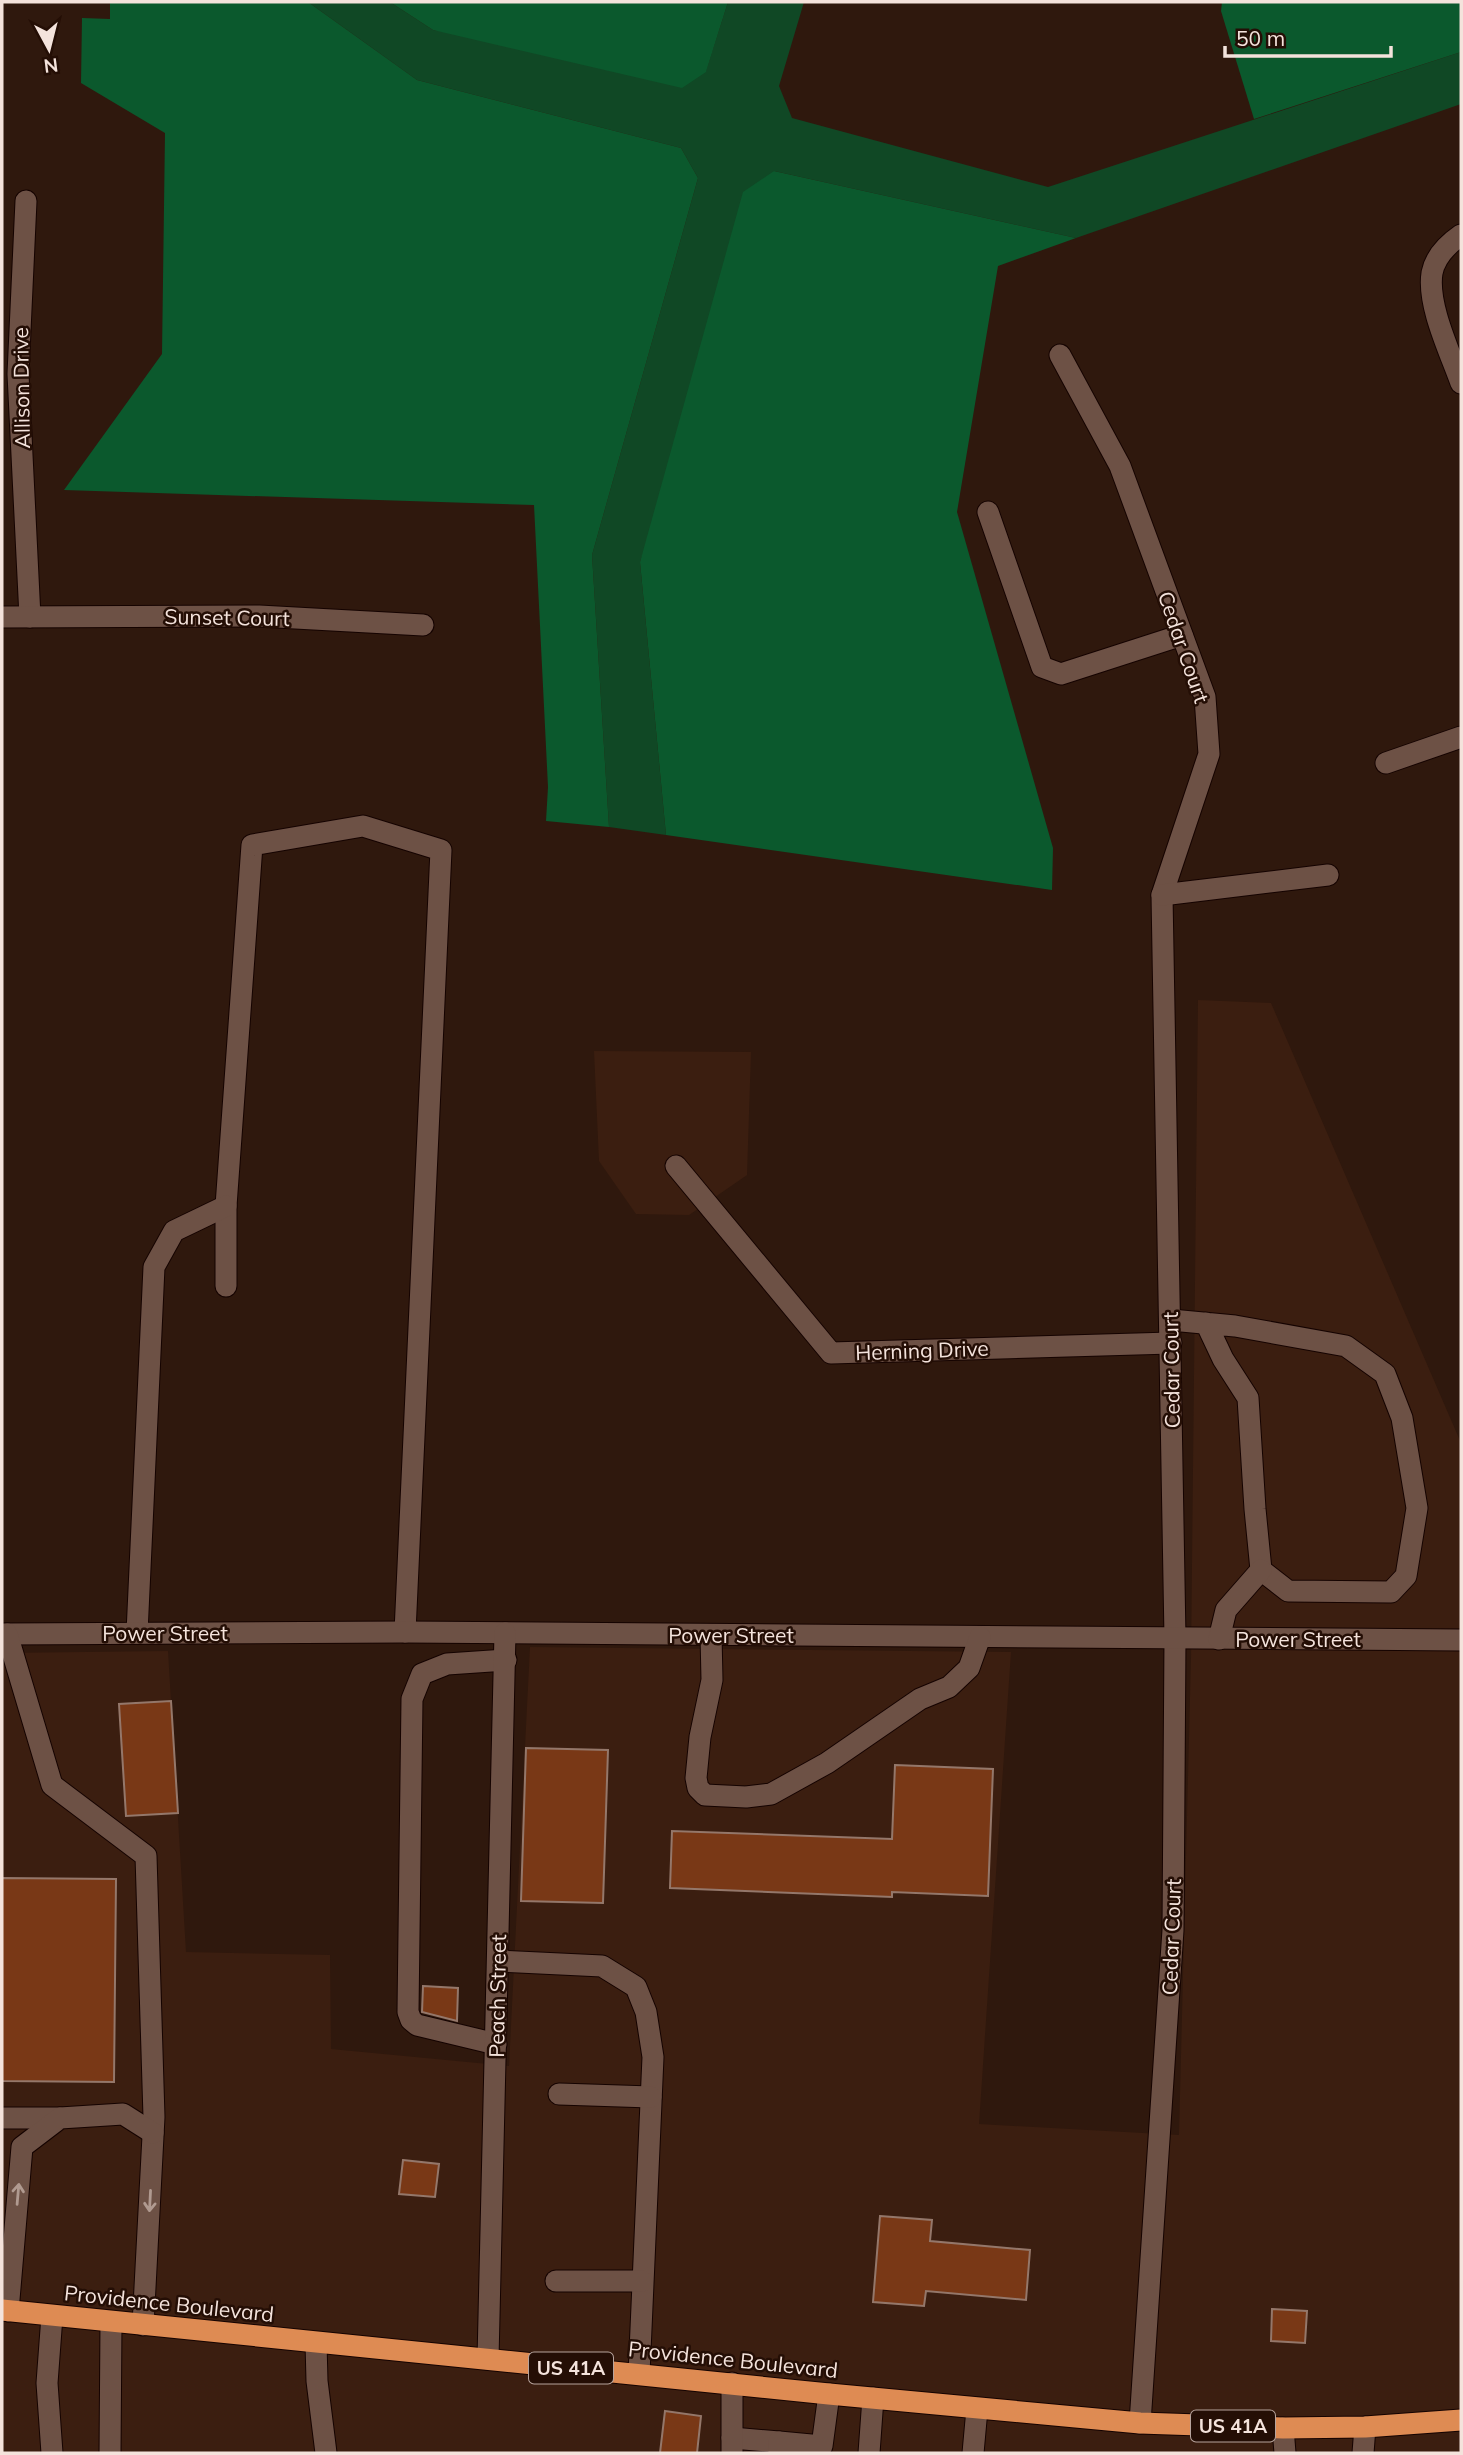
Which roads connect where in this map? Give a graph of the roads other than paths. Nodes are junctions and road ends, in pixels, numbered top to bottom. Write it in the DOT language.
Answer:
graph roads {
  1 [pos="26,201"];
  2 [pos="1461,236"];
  3 [pos="1059,355"];
  4 [pos="10,373"];
  5 [pos="1461,383"];
  6 [pos="988,512"];
  7 [pos="2,617"];
  8 [pos="30,617"];
  9 [pos="423,625"];
  10 [pos="1182,635"];
  11 [pos="1461,737"];
  12 [pos="1386,763"];
  13 [pos="1328,875"];
  14 [pos="1162,895"];
  15 [pos="676,1166"];
  16 [pos="226,1206"];
  17 [pos="226,1286"];
  18 [pos="1171,1320"];
  19 [pos="1206,1323"];
  20 [pos="1171,1343"];
  21 [pos="1261,1570"];
  22 [pos="405,1632"];
  23 [pos="137,1633"];
  24 [pos="505,1633"];
  25 [pos="4,1634"];
  26 [pos="711,1635"];
  27 [pos="980,1637"];
  28 [pos="1175,1638"];
  29 [pos="1219,1639"];
  30 [pos="1461,1640"];
  31 [pos="506,1660"];
  32 [pos="498,1961"];
  33 [pos="496,2044"];
  34 [pos="559,2094"];
  35 [pos="651,2097"];
  36 [pos="2,2118"];
  37 [pos="60,2118"];
  38 [pos="153,2133"];
  39 [pos="8,2225"];
  40 [pos="556,2281"];
  41 [pos="642,2281"];
  42 [pos="5,2311"];
  43 [pos="52,2316"];
  44 [pos="111,2323"];
  45 [pos="143,2325"];
  46 [pos="316,2343"];
  47 [pos="488,2359"];
  48 [pos="639,2374"];
  49 [pos="732,2383"];
  50 [pos="829,2394"];
  51 [pos="873,2398"];
  52 [pos="977,2409"];
  53 [pos="1461,2420"];
  54 [pos="1140,2423"];
  55 [pos="1365,2427"];
  56 [pos="1283,2428"];
  57 [pos="732,2446"];
  58 [pos="779,2447"];
  59 [pos="52,2453"];
  60 [pos="110,2453"];
  61 [pos="326,2453"];
  62 [pos="869,2453"];
  63 [pos="973,2453"];
  64 [pos="1285,2453"];
  65 [pos="1363,2453"];
  1 -- 4 [label="street, Allison Drive"];
  2 -- 5 [label="street"];
  3 -- 10 [label="street, Cedar Court"];
  4 -- 8 [label="street, Allison Drive"];
  6 -- 10 [label="street"];
  7 -- 8 [label="street, Sunset Court"];
  8 -- 9 [label="street, Sunset Court"];
  10 -- 14 [label="street, Cedar Court"];
  11 -- 12 [label="street"];
  13 -- 14 [label="street"];
  14 -- 18 [label="street, Cedar Court"];
  15 -- 20 [label="street, Herning Drive"];
  16 -- 17 [label="street"];
  16 -- 22 [label="street"];
  16 -- 23 [label="street"];
  18 -- 19 [label="street"];
  18 -- 20 [label="street, Cedar Court"];
  19 -- 21 [label="street"];
  19 -- 21 [label="street"];
  20 -- 28 [label="street, Cedar Court"];
  21 -- 29 [label="street"];
  22 -- 23 [label="street, Power Street"];
  22 -- 24 [label="street, Power Street"];
  23 -- 25 [label="street, Power Street"];
  24 -- 26 [label="street, Power Street"];
  24 -- 31 [label="street, Peach Street"];
  25 -- 38 [label="street"];
  26 -- 27 [label="street, Power Street"];
  26 -- 27 [label="street"];
  27 -- 28 [label="street, Power Street"];
  28 -- 29 [label="street, Power Street"];
  28 -- 54 [label="street, Cedar Court"];
  29 -- 30 [label="street, Power Street"];
  31 -- 32 [label="street, Peach Street"];
  31 -- 33 [label="street"];
  32 -- 33 [label="street, Peach Street"];
  32 -- 35 [label="street"];
  33 -- 47 [label="street, Peach Street"];
  34 -- 35 [label="street"];
  35 -- 41 [label="street"];
  36 -- 37 [label="street"];
  37 -- 38 [label="street"];
  39 -- 37 [label="street, one-way"];
  38 -- 45 [label="street, one-way"];
  39 -- 42 [label="street"];
  40 -- 41 [label="street"];
  41 -- 48 [label="street"];
  42 -- 43 [label="highway, Providence Boulevard / US 41A"];
  43 -- 44 [label="highway, Providence Boulevard / US 41A"];
  43 -- 59 [label="street"];
  44 -- 45 [label="highway, Providence Boulevard / US 41A"];
  44 -- 60 [label="street"];
  45 -- 46 [label="highway, Providence Boulevard / US 41A"];
  46 -- 47 [label="highway, Providence Boulevard / US 41A"];
  46 -- 61 [label="street"];
  47 -- 48 [label="highway, Providence Boulevard / US 41A"];
  48 -- 49 [label="highway, Providence Boulevard / US 41A"];
  49 -- 50 [label="highway, Providence Boulevard / US 41A"];
  49 -- 57 [label="street"];
  50 -- 51 [label="highway, Providence Boulevard / US 41A"];
  50 -- 58 [label="street"];
  51 -- 52 [label="highway, Providence Boulevard / US 41A"];
  51 -- 62 [label="street"];
  52 -- 54 [label="highway, Providence Boulevard / US 41A"];
  52 -- 63 [label="street"];
  53 -- 55 [label="highway, Providence Boulevard / US 41A"];
  54 -- 56 [label="highway, Providence Boulevard / US 41A"];
  55 -- 56 [label="highway, Providence Boulevard / US 41A"];
  55 -- 65 [label="street"];
  56 -- 64 [label="street"];
  57 -- 58 [label="street"];
}
